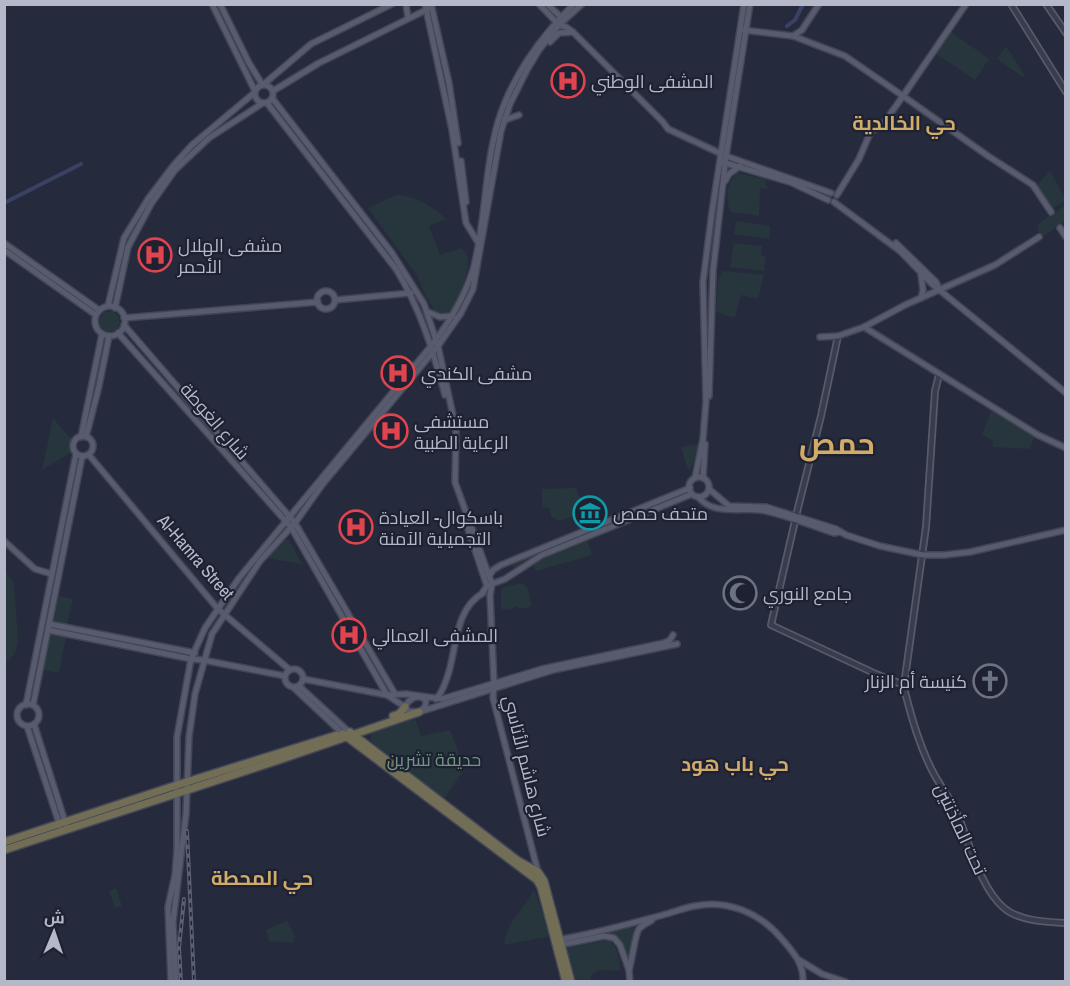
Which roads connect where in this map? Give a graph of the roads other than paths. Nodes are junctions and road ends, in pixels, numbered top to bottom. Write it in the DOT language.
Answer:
graph roads {
  1 [pos="212,4"];
  2 [pos="220,4"];
  3 [pos="392,4"];
  4 [pos="406,4"];
  5 [pos="539,4"];
  6 [pos="548,4"];
  7 [pos="574,4"];
  8 [pos="582,4"];
  9 [pos="744,4"];
  10 [pos="750,4"];
  11 [pos="819,4"];
  12 [pos="966,4"];
  13 [pos="1011,4"];
  14 [pos="1046,4"];
  15 [pos="382,6"];
  16 [pos="429,6"];
  17 [pos="408,18"];
  18 [pos="563,18"];
  19 [pos="557,23"];
  20 [pos="566,27"];
  21 [pos="744,30"];
  22 [pos="573,32"];
  23 [pos="1065,33"];
  24 [pos="793,36"];
  25 [pos="539,50"];
  26 [pos="249,81"];
  27 [pos="263,84"];
  28 [pos="283,85"];
  29 [pos="255,92"];
  30 [pos="1065,92"];
  31 [pos="903,96"];
  32 [pos="247,99"];
  33 [pos="269,99"];
  34 [pos="277,104"];
  35 [pos="510,104"];
  36 [pos="504,121"];
  37 [pos="723,158"];
  38 [pos="740,166"];
  39 [pos="723,186"];
  40 [pos="833,198"];
  41 [pos="1051,213"];
  42 [pos="1060,228"];
  43 [pos="1039,237"];
  44 [pos="1065,237"];
  45 [pos="480,242"];
  46 [pos="4,243"];
  47 [pos="4,250"];
  48 [pos="921,274"];
  49 [pos="939,290"];
  50 [pos="411,293"];
  51 [pos="921,298"];
  52 [pos="335,300"];
  53 [pos="318,302"];
  54 [pos="108,306"];
  55 [pos="116,308"];
  56 [pos="428,312"];
  57 [pos="98,313"];
  58 [pos="453,316"];
  59 [pos="124,318"];
  60 [pos="124,325"];
  61 [pos="864,327"];
  62 [pos="118,333"];
  63 [pos="106,335"];
  64 [pos="837,336"];
  65 [pos="820,337"];
  66 [pos="435,346"];
  67 [pos="939,375"];
  68 [pos="1065,393"];
  69 [pos="83,437"];
  70 [pos="1065,448"];
  71 [pos="76,454"];
  72 [pos="86,456"];
  73 [pos="695,478"];
  74 [pos="703,478"];
  75 [pos="709,489"];
  76 [pos="693,493"];
  77 [pos="717,498"];
  78 [pos="708,505"];
  79 [pos="795,518"];
  80 [pos="291,523"];
  81 [pos="1065,530"];
  82 [pos="282,537"];
  83 [pos="4,541"];
  84 [pos="300,543"];
  85 [pos="922,555"];
  86 [pos="493,570"];
  87 [pos="52,574"];
  88 [pos="491,581"];
  89 [pos="482,593"];
  90 [pos="490,594"];
  91 [pos="218,609"];
  92 [pos="224,614"];
  93 [pos="48,627"];
  94 [pos="672,635"];
  95 [pos="678,644"];
  96 [pos="194,653"];
  97 [pos="191,659"];
  98 [pos="203,660"];
  99 [pos="290,670"];
  100 [pos="285,676"];
  101 [pos="303,679"];
  102 [pos="493,685"];
  103 [pos="904,685"];
  104 [pos="296,687"];
  105 [pos="395,694"];
  106 [pos="387,695"];
  107 [pos="420,697"];
  108 [pos="436,699"];
  109 [pos="29,705"];
  110 [pos="405,707"];
  111 [pos="419,712"];
  112 [pos="34,724"];
  113 [pos="27,726"];
  114 [pos="347,734"];
  115 [pos="187,782"];
  116 [pos="178,789"];
  117 [pos="186,790"];
  118 [pos="64,827"];
  119 [pos="4,842"];
  120 [pos="4,850"];
  121 [pos="536,875"];
  122 [pos="659,916"];
  123 [pos="636,921"];
  124 [pos="1065,923"];
  125 [pos="636,933"];
  126 [pos="558,942"];
  127 [pos="798,959"];
  128 [pos="629,970"];
  129 [pos="171,981"];
  130 [pos="176,981"];
  131 [pos="566,981"];
  132 [pos="571,981"];
  133 [pos="630,981"];
  134 [pos="803,981"];
  135 [pos="846,981"];
  1 -- 26 [label="main road"];
  2 -- 27 [label="main road"];
  3 -- 15 [label="main road"];
  4 -- 17 [label="main road"];
  5 -- 19 [label="main road"];
  6 -- 18 [label="main road"];
  7 -- 18 [label="main road"];
  8 -- 18 [label="main road"];
  9 -- 21 [label="main road"];
  10 -- 21 [label="main road"];
  11 -- 24 [label="main road"];
  12 -- 31 [label="main road"];
  13 -- 30 [label="street"];
  14 -- 23 [label="street"];
  15 -- 27 [label="main road"];
  16 -- 17 [label="main road"];
  16 -- 45 [label="main road"];
  17 -- 28 [label="main road"];
  18 -- 19 [label="main road"];
  18 -- 20 [label="main road"];
  19 -- 20 [label="main road"];
  19 -- 25 [label="main road"];
  19 -- 45 [label="main road"];
  20 -- 22 [label="main road"];
  21 -- 24 [label="main road"];
  21 -- 37 [label="main road"];
  22 -- 25 [label="main road"];
  22 -- 37 [label="main road"];
  24 -- 31 [label="main road"];
  25 -- 35 [label="main road"];
  26 -- 29 [label="main road"];
  26 -- 32 [label="main road"];
  27 -- 29 [label="main road"];
  27 -- 33 [label="main road"];
  28 -- 33 [label="main road"];
  28 -- 34 [label="main road"];
  29 -- 32 [label="main road"];
  29 -- 33 [label="main road"];
  31 -- 40 [label="main road"];
  31 -- 41 [label="main road"];
  32 -- 54 [label="main road"];
  33 -- 34 [label="main road"];
  33 -- 50 [label="main road"];
  33 -- 55 [label="main road"];
  34 -- 56 [label="main road"];
  35 -- 36 [label="main road"];
  35 -- 36 [label="main road"];
  36 -- 45 [label="main road"];
  37 -- 38 [label="main road"];
  37 -- 39 [label="main road"];
  37 -- 40 [label="main road"];
  37 -- 73 [label="main road"];
  38 -- 39 [label="main road"];
  38 -- 40 [label="main road"];
  39 -- 74 [label="main road"];
  40 -- 48 [label="main road"];
  40 -- 49 [label="main road"];
  42 -- 44 [label="main road"];
  43 -- 49 [label="main road"];
  45 -- 58 [label="main road"];
  45 -- 66 [label="main road"];
  46 -- 57 [label="main road"];
  47 -- 57 [label="main road"];
  48 -- 49 [label="main road"];
  48 -- 51 [label="main road"];
  49 -- 51 [label="main road"];
  49 -- 68 [label="main road"];
  50 -- 52 [label="main road"];
  50 -- 66 [label="main road"];
  51 -- 61 [label="main road"];
  52 -- 53 [label="main road"];
  52 -- 53 [label="main road"];
  53 -- 59 [label="main road"];
  54 -- 55 [label="main road"];
  54 -- 57 [label="main road"];
  55 -- 59 [label="main road"];
  56 -- 58 [label="main road"];
  56 -- 66 [label="main road"];
  57 -- 63 [label="main road"];
  58 -- 66 [label="main road"];
  59 -- 60 [label="main road"];
  60 -- 62 [label="main road"];
  60 -- 80 [label="main road"];
  61 -- 64 [label="main road"];
  61 -- 67 [label="main road"];
  62 -- 63 [label="main road"];
  62 -- 80 [label="main road, شارع الغوطة"];
  63 -- 69 [label="main road"];
  64 -- 65 [label="main road"];
  64 -- 79 [label="street"];
  66 -- 80 [label="main road"];
  66 -- 88 [label="main road"];
  67 -- 70 [label="main road"];
  67 -- 85 [label="street"];
  69 -- 71 [label="main road"];
  69 -- 72 [label="main road"];
  71 -- 72 [label="main road"];
  71 -- 87 [label="main road"];
  72 -- 91 [label="main road, Al-Hamra Street"];
  72 -- 93 [label="main road"];
  73 -- 74 [label="main road"];
  73 -- 76 [label="main road"];
  74 -- 75 [label="main road"];
  75 -- 76 [label="main road"];
  75 -- 77 [label="main road"];
  76 -- 78 [label="main road"];
  76 -- 86 [label="main road"];
  76 -- 88 [label="main road"];
  77 -- 78 [label="main road"];
  77 -- 79 [label="main road"];
  78 -- 79 [label="main road"];
  79 -- 85 [label="main road"];
  79 -- 103 [label="street"];
  80 -- 82 [label="main road"];
  80 -- 84 [label="main road"];
  80 -- 91 [label="main road"];
  80 -- 105 [label="main road"];
  81 -- 85 [label="main road"];
  82 -- 84 [label="main road"];
  82 -- 92 [label="main road"];
  83 -- 87 [label="main road"];
  84 -- 106 [label="main road"];
  85 -- 103 [label="street"];
  86 -- 88 [label="main road"];
  86 -- 88 [label="main road"];
  87 -- 109 [label="main road"];
  88 -- 89 [label="main road"];
  88 -- 90 [label="main road, شارع هاشم الأتاسي"];
  89 -- 90 [label="main road"];
  89 -- 108 [label="main road"];
  90 -- 102 [label="main road, شارع هاشم الأتاسي"];
  91 -- 92 [label="main road, Al-Hamra Street"];
  91 -- 96 [label="main road"];
  92 -- 98 [label="main road"];
  92 -- 99 [label="main road, Al-Hamra Street"];
  93 -- 96 [label="main road"];
  93 -- 97 [label="main road"];
  93 -- 109 [label="main road"];
  94 -- 102 [label="main road"];
  95 -- 102 [label="main road"];
  96 -- 97 [label="main road"];
  96 -- 98 [label="main road"];
  97 -- 98 [label="main road"];
  97 -- 116 [label="main road"];
  98 -- 100 [label="main road"];
  98 -- 115 [label="main road"];
  99 -- 100 [label="main road"];
  99 -- 101 [label="main road"];
  100 -- 104 [label="main road"];
  101 -- 104 [label="main road"];
  101 -- 106 [label="main road"];
  102 -- 108 [label="main road"];
  102 -- 111 [label="main road"];
  102 -- 121 [label="main road, شارع هاشم الأتاسي"];
  103 -- 124 [label="street, تحت المأذنتين"];
  104 -- 114 [label="main road"];
  105 -- 106 [label="main road"];
  105 -- 107 [label="main road"];
  106 -- 110 [label="main road"];
  107 -- 108 [label="main road"];
  107 -- 110 [label="main road"];
  107 -- 111 [label="main road"];
  109 -- 112 [label="main road"];
  109 -- 113 [label="main road"];
  110 -- 111 [label="main road"];
  110 -- 114 [label="highway"];
  111 -- 114 [label="highway"];
  112 -- 113 [label="main road"];
  112 -- 118 [label="main road"];
  113 -- 118 [label="main road"];
  114 -- 115 [label="highway"];
  114 -- 117 [label="highway"];
  114 -- 121 [label="highway"];
  115 -- 116 [label="highway"];
  115 -- 117 [label="main road"];
  116 -- 117 [label="highway"];
  116 -- 118 [label="highway"];
  116 -- 129 [label="main road"];
  117 -- 130 [label="main road"];
  118 -- 119 [label="highway"];
  118 -- 120 [label="highway"];
  121 -- 126 [label="highway"];
  122 -- 123 [label="main road"];
  122 -- 125 [label="main road"];
  122 -- 127 [label="main road"];
  123 -- 125 [label="main road"];
  123 -- 126 [label="main road"];
  125 -- 128 [label="main road"];
  126 -- 128 [label="main road"];
  126 -- 131 [label="highway"];
  126 -- 132 [label="highway"];
  127 -- 134 [label="main road"];
  127 -- 135 [label="main road"];
  128 -- 133 [label="main road"];
}
